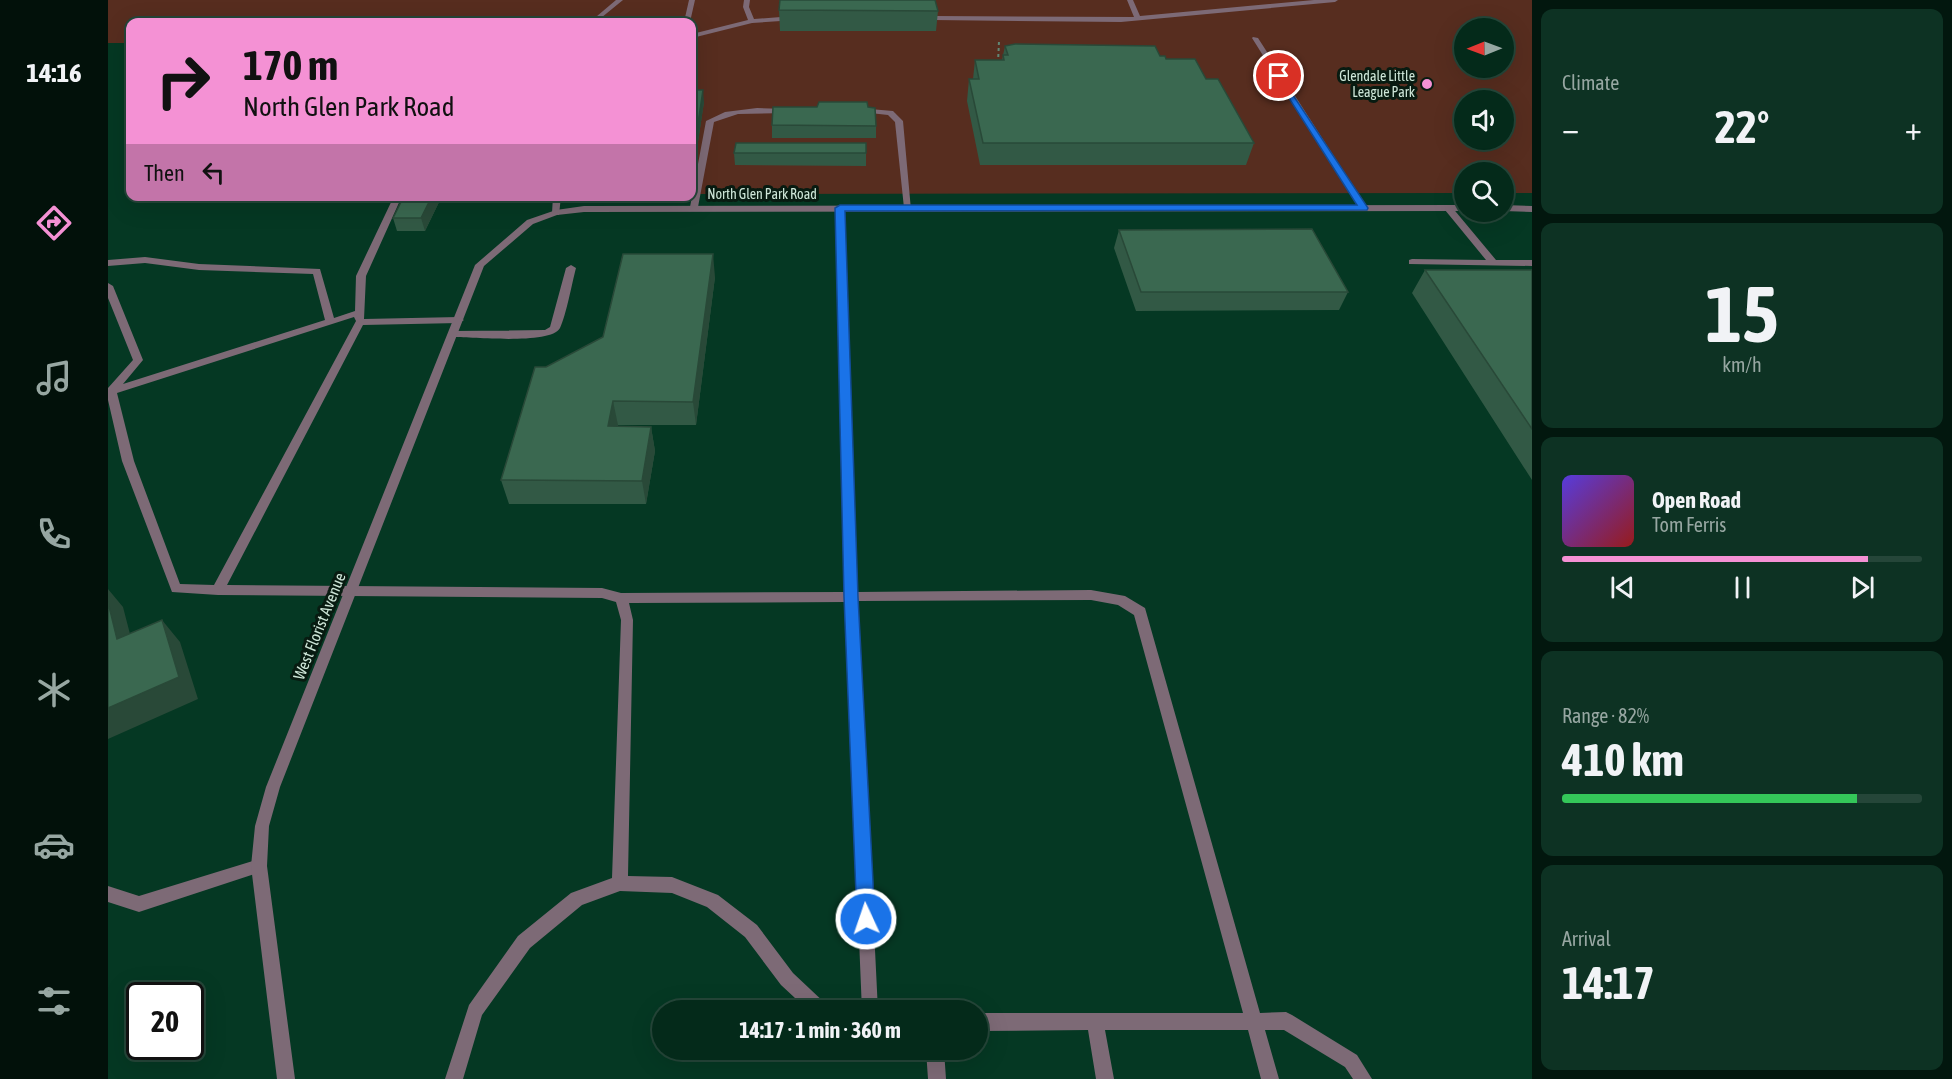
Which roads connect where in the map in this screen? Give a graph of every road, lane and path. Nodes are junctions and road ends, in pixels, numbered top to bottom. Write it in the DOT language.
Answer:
graph roads {
  1 [pos="620,0"];
  2 [pos="692,0"];
  3 [pos="747,0"];
  4 [pos="1130,0"];
  5 [pos="1335,0"];
  6 [pos="598,18"];
  7 [pos="688,18"];
  8 [pos="933,18"];
  9 [pos="1138,18"];
  10 [pos="781,20"];
  11 [pos="752,21"];
  12 [pos="696,35"];
  13 [pos="1255,39"];
  14 [pos="999,51"];
  15 [pos="992,67"];
  16 [pos="852,110"];
  17 [pos="796,111"];
  18 [pos="696,196"];
  19 [pos="396,201"];
  20 [pos="557,201"];
  21 [pos="695,201"];
  22 [pos="694,207"];
  23 [pos="840,208"];
  24 [pos="908,208"];
  25 [pos="1364,208"];
  26 [pos="1448,208"];
  27 [pos="1454,208"];
  28 [pos="1514,208"];
  29 [pos="1532,208"];
  30 [pos="556,213"];
  31 [pos="530,222"];
  32 [pos="1412,262"];
  33 [pos="1493,262"];
  34 [pos="1532,262"];
  35 [pos="108,263"];
  36 [pos="571,268"];
  37 [pos="108,286"];
  38 [pos="359,317"];
  39 [pos="459,320"];
  40 [pos="330,322"];
  41 [pos="454,334"];
  42 [pos="111,391"];
  43 [pos="218,590"];
  44 [pos="350,593"];
  45 [pos="851,597"];
  46 [pos="621,598"];
  47 [pos="259,866"];
  48 [pos="620,883"];
  49 [pos="108,894"];
  50 [pos="809,1000"];
  51 [pos="869,1000"];
  52 [pos="1255,1020"];
  53 [pos="1095,1021"];
  54 [pos="988,1022"];
  55 [pos="936,1060"];
  56 [pos="286,1079"];
  57 [pos="454,1079"];
  58 [pos="937,1079"];
  59 [pos="1105,1079"];
  60 [pos="1270,1079"];
  61 [pos="1363,1079"];
  1 -- 6 [label="street"];
  2 -- 7 [label="street"];
  3 -- 11 [label="street"];
  4 -- 9 [label="street"];
  5 -- 9 [label="street"];
  8 -- 9 [label="street"];
  10 -- 11 [label="street"];
  11 -- 12 [label="street"];
  13 -- 25 [label="street"];
  14 -- 15 [label="path"];
  16 -- 24 [label="street"];
  17 -- 18 [label="street"];
  19 -- 38 [label="street"];
  20 -- 30 [label="street"];
  21 -- 22 [label="street"];
  22 -- 23 [label="street, North Glen Park Road"];
  22 -- 30 [label="street, North Glen Park Road"];
  23 -- 24 [label="street, North Glen Park Road"];
  23 -- 45 [label="street"];
  24 -- 25 [label="street, North Glen Park Road"];
  25 -- 26 [label="street, North Glen Park Road"];
  26 -- 27 [label="street, North Glen Park Road"];
  26 -- 33 [label="street"];
  28 -- 29 [label="street"];
  30 -- 31 [label="street, North Glen Park Road"];
  31 -- 39 [label="street, West Florist Avenue"];
  32 -- 33 [label="street"];
  33 -- 34 [label="street"];
  35 -- 40 [label="street"];
  36 -- 41 [label="street"];
  37 -- 42 [label="street"];
  38 -- 39 [label="street"];
  38 -- 40 [label="street"];
  38 -- 43 [label="street"];
  39 -- 41 [label="street, West Florist Avenue"];
  40 -- 42 [label="street"];
  41 -- 44 [label="street, West Florist Avenue"];
  42 -- 43 [label="street"];
  43 -- 44 [label="street"];
  44 -- 46 [label="street"];
  44 -- 47 [label="street, West Florist Avenue"];
  45 -- 46 [label="street"];
  45 -- 51 [label="street"];
  45 -- 52 [label="street"];
  46 -- 48 [label="street"];
  47 -- 49 [label="street"];
  47 -- 56 [label="street, West Florist Avenue"];
  48 -- 50 [label="street"];
  48 -- 57 [label="street"];
  52 -- 53 [label="street"];
  52 -- 60 [label="street"];
  52 -- 61 [label="street"];
  53 -- 54 [label="street"];
  53 -- 59 [label="street"];
  55 -- 58 [label="street"];
}
